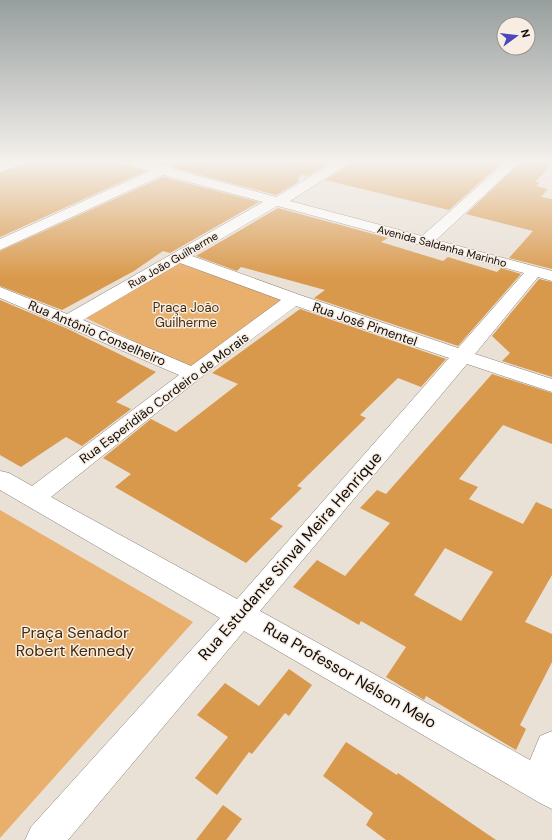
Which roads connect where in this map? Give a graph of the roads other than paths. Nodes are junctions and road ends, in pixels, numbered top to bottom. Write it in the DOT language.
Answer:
graph roads {
  1 [pos="98,199"];
  2 [pos="270,199"];
  3 [pos="280,199"];
  4 [pos="472,199"];
  5 [pos="277,201"];
  6 [pos="425,241"];
  7 [pos="0,245"];
  8 [pos="179,257"];
  9 [pos="543,274"];
  10 [pos="0,292"];
  11 [pos="294,299"];
  12 [pos="70,320"];
  13 [pos="461,357"];
  14 [pos="193,374"];
  15 [pos="552,386"];
  16 [pos="0,479"];
  17 [pos="33,498"];
  18 [pos="241,614"];
  19 [pos="552,747"];
  20 [pos="545,786"];
  21 [pos="44,840"];
  1 -- 7 [label="street"];
  2 -- 5 [label="street, Avenida Saldanha Marinho"];
  3 -- 5 [label="street, Rua João Guilherme"];
  4 -- 6 [label="street"];
  5 -- 6 [label="street, Avenida Saldanha Marinho"];
  5 -- 8 [label="street, Rua João Guilherme"];
  6 -- 9 [label="street, Avenida Saldanha Marinho"];
  8 -- 11 [label="street, Rua José Pimentel"];
  8 -- 12 [label="street, Rua João Guilherme"];
  9 -- 13 [label="street, Rua Estudante Sinval Meira Henrique"];
  10 -- 12 [label="street, Rua Antônio Conselheiro"];
  11 -- 13 [label="street, Rua José Pimentel"];
  11 -- 14 [label="street, Rua Esperidião Cordeiro de Morais"];
  12 -- 14 [label="street, Rua Antônio Conselheiro"];
  13 -- 15 [label="street, Rua José Pimentel"];
  13 -- 18 [label="street, Rua Estudante Sinval Meira Henrique"];
  14 -- 17 [label="street, Rua Esperidião Cordeiro de Morais"];
  16 -- 17 [label="street, Rua Professor Nélson Melo"];
  17 -- 18 [label="street, Rua Professor Nélson Melo"];
  18 -- 20 [label="street, Rua Professor Nélson Melo"];
  18 -- 21 [label="street, Rua Estudante Sinval Meira Henrique"];
  19 -- 20 [label="street"];
}
